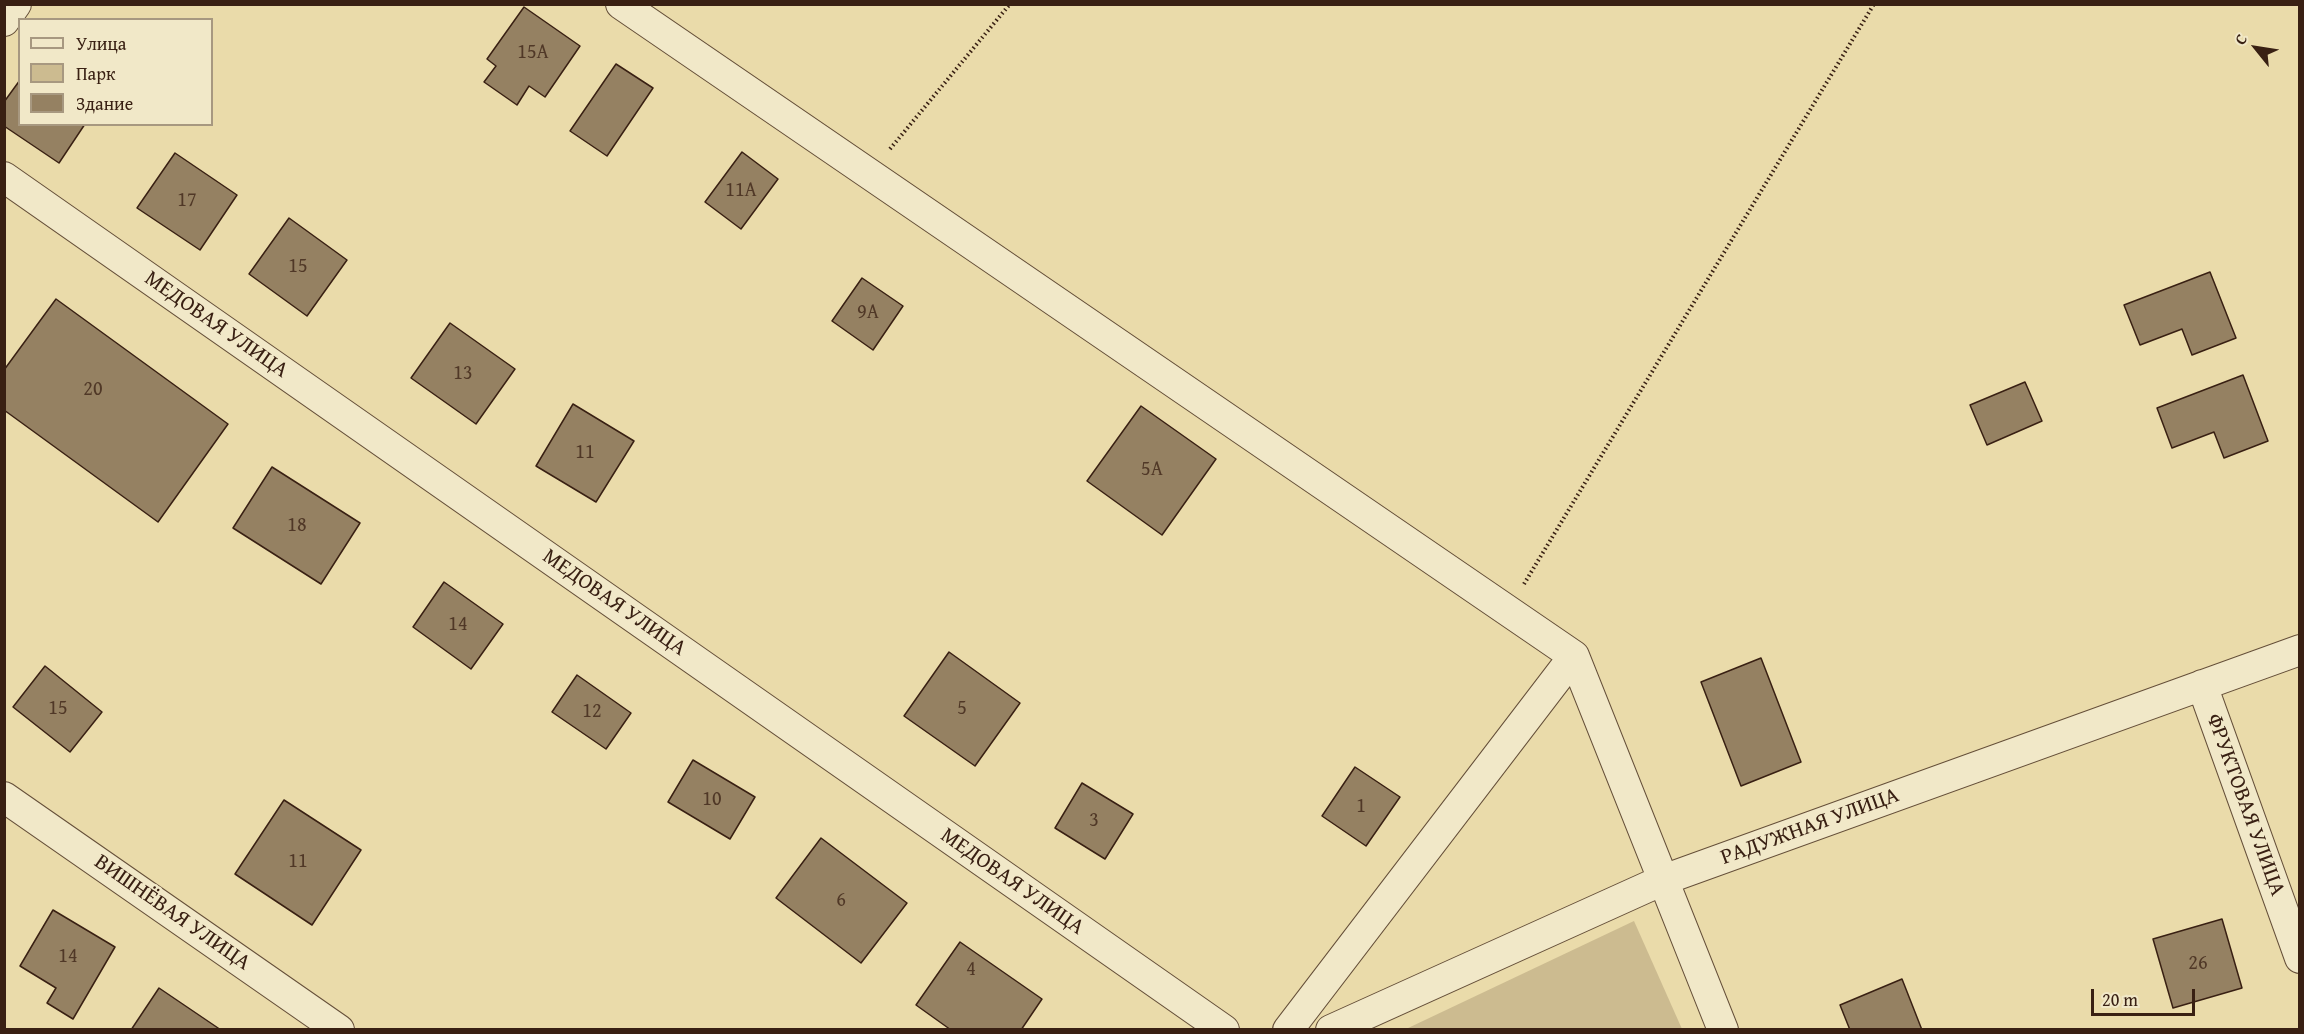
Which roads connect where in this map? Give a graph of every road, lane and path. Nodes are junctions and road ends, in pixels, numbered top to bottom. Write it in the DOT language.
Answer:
graph roads {
  1 [pos="16,4"];
  2 [pos="621,4"];
  3 [pos="1010,4"];
  4 [pos="1874,4"];
  5 [pos="4,21"];
  6 [pos="869,174"];
  7 [pos="4,177"];
  8 [pos="1508,611"];
  9 [pos="2300,650"];
  10 [pos="1574,656"];
  11 [pos="2202,685"];
  12 [pos="4,797"];
  13 [pos="1663,880"];
  14 [pos="2300,958"];
  15 [pos="339,1029"];
  16 [pos="1224,1029"];
  17 [pos="1288,1029"];
  18 [pos="1331,1029"];
  19 [pos="1723,1029"];
  1 -- 5 [label="street"];
  2 -- 6 [label="street"];
  3 -- 6 [label="path"];
  4 -- 8 [label="path"];
  6 -- 8 [label="street"];
  7 -- 16 [label="street, МЕДОВАЯ УЛИЦА"];
  8 -- 10 [label="street"];
  9 -- 11 [label="street, РАДУЖНАЯ УЛИЦА"];
  10 -- 13 [label="street"];
  10 -- 17 [label="street"];
  11 -- 13 [label="street, РАДУЖНАЯ УЛИЦА"];
  11 -- 14 [label="street, ФРУКТОВАЯ УЛИЦА"];
  12 -- 15 [label="street, ВИШНЁВАЯ УЛИЦА"];
  13 -- 18 [label="street, РАДУЖНАЯ УЛИЦА"];
  13 -- 19 [label="street"];
}
